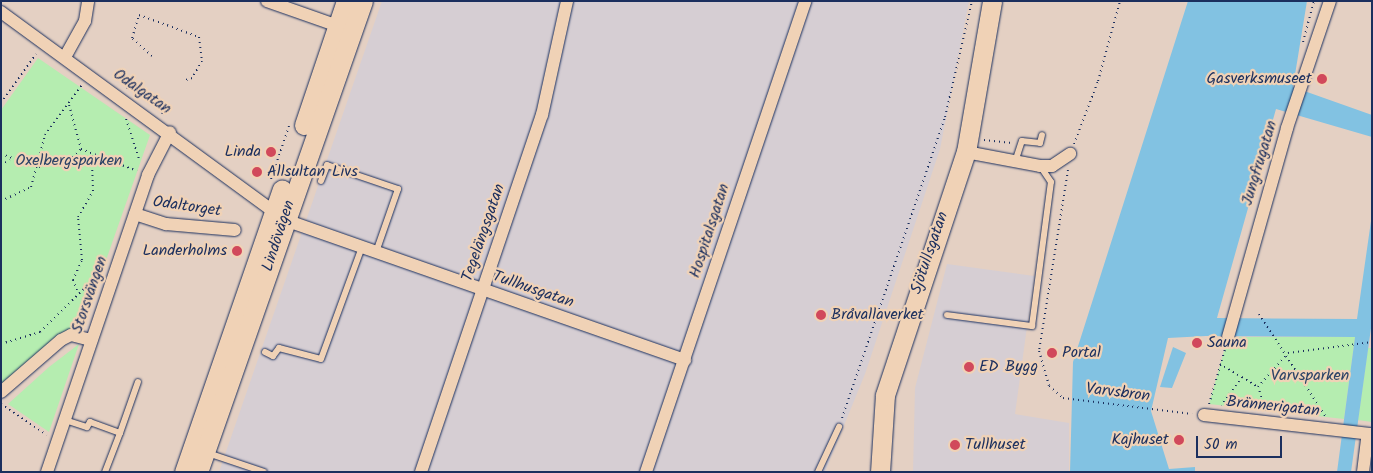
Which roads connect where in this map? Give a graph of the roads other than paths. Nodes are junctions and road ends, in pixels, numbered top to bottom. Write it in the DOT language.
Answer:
graph roads {
  1 [pos="88,1"];
  2 [pos="268,1"];
  3 [pos="346,1"];
  4 [pos="363,1"];
  5 [pos="568,1"];
  6 [pos="805,1"];
  7 [pos="984,1"];
  8 [pos="992,1"];
  9 [pos="1330,1"];
  10 [pos="1,12"];
  11 [pos="338,26"];
  12 [pos="983,35"];
  13 [pos="65,57"];
  14 [pos="170,132"];
  15 [pos="1042,135"];
  16 [pos="966,152"];
  17 [pos="1070,154"];
  18 [pos="1015,163"];
  19 [pos="1040,166"];
  20 [pos="321,181"];
  21 [pos="274,211"];
  22 [pos="135,214"];
  23 [pos="235,230"];
  24 [pos="362,247"];
  25 [pos="376,252"];
  26 [pos="481,290"];
  27 [pos="947,316"];
  28 [pos="1228,336"];
  29 [pos="91,340"];
  30 [pos="265,352"];
  31 [pos="685,360"];
  32 [pos="138,382"];
  33 [pos="1,392"];
  34 [pos="1204,415"];
  35 [pos="65,420"];
  36 [pos="839,427"];
  37 [pos="120,432"];
  38 [pos="1366,434"];
  39 [pos="199,450"];
  40 [pos="47,472"];
  41 [pos="105,472"];
  42 [pos="184,472"];
  43 [pos="198,472"];
  44 [pos="264,472"];
  45 [pos="421,472"];
  46 [pos="646,472"];
  47 [pos="818,472"];
  48 [pos="880,472"];
  49 [pos="1363,472"];
  1 -- 13 [label="street"];
  2 -- 11 [label="street"];
  3 -- 11 [label="main road, Lindövägen"];
  4 -- 21 [label="main road, Lindövägen"];
  5 -- 26 [label="street, Tegelängsgatan"];
  6 -- 31 [label="street, Hospitalsgatan"];
  7 -- 12 [label="main road, Sjötullsgatan"];
  8 -- 12 [label="main road, Sjötullsgatan"];
  9 -- 28 [label="street, Jungfrugatan"];
  10 -- 13 [label="street, Odalgatan"];
  11 -- 21 [label="main road, Lindövägen"];
  12 -- 16 [label="main road, Sjötullsgatan"];
  13 -- 14 [label="street, Odalgatan"];
  14 -- 21 [label="street, Odalgatan"];
  14 -- 22 [label="street, Storsvängen"];
  15 -- 18 [label="lane"];
  16 -- 18 [label="street"];
  16 -- 48 [label="main road, Sjötullsgatan"];
  17 -- 19 [label="street"];
  18 -- 19 [label="street"];
  19 -- 27 [label="lane"];
  20 -- 25 [label="lane"];
  21 -- 24 [label="street, Tullhusgatan"];
  21 -- 39 [label="main road, Lindövägen"];
  22 -- 23 [label="street, Odaltorget"];
  22 -- 29 [label="street, Storsvängen"];
  24 -- 25 [label="street, Tullhusgatan"];
  24 -- 30 [label="lane"];
  25 -- 26 [label="street, Tullhusgatan"];
  26 -- 31 [label="street, Tullhusgatan"];
  26 -- 45 [label="street, Tegelängsgatan"];
  29 -- 33 [label="street"];
  29 -- 35 [label="street, Storsvängen"];
  31 -- 46 [label="street, Hospitalsgatan"];
  32 -- 37 [label="lane"];
  34 -- 38 [label="street, Brännerigatan"];
  35 -- 37 [label="lane"];
  35 -- 40 [label="street, Storsvängen"];
  36 -- 47 [label="lane"];
  37 -- 41 [label="lane"];
  38 -- 49 [label="street"];
  39 -- 42 [label="main road, Lindövägen"];
  39 -- 43 [label="main road, Lindövägen"];
  39 -- 44 [label="lane"];
}
